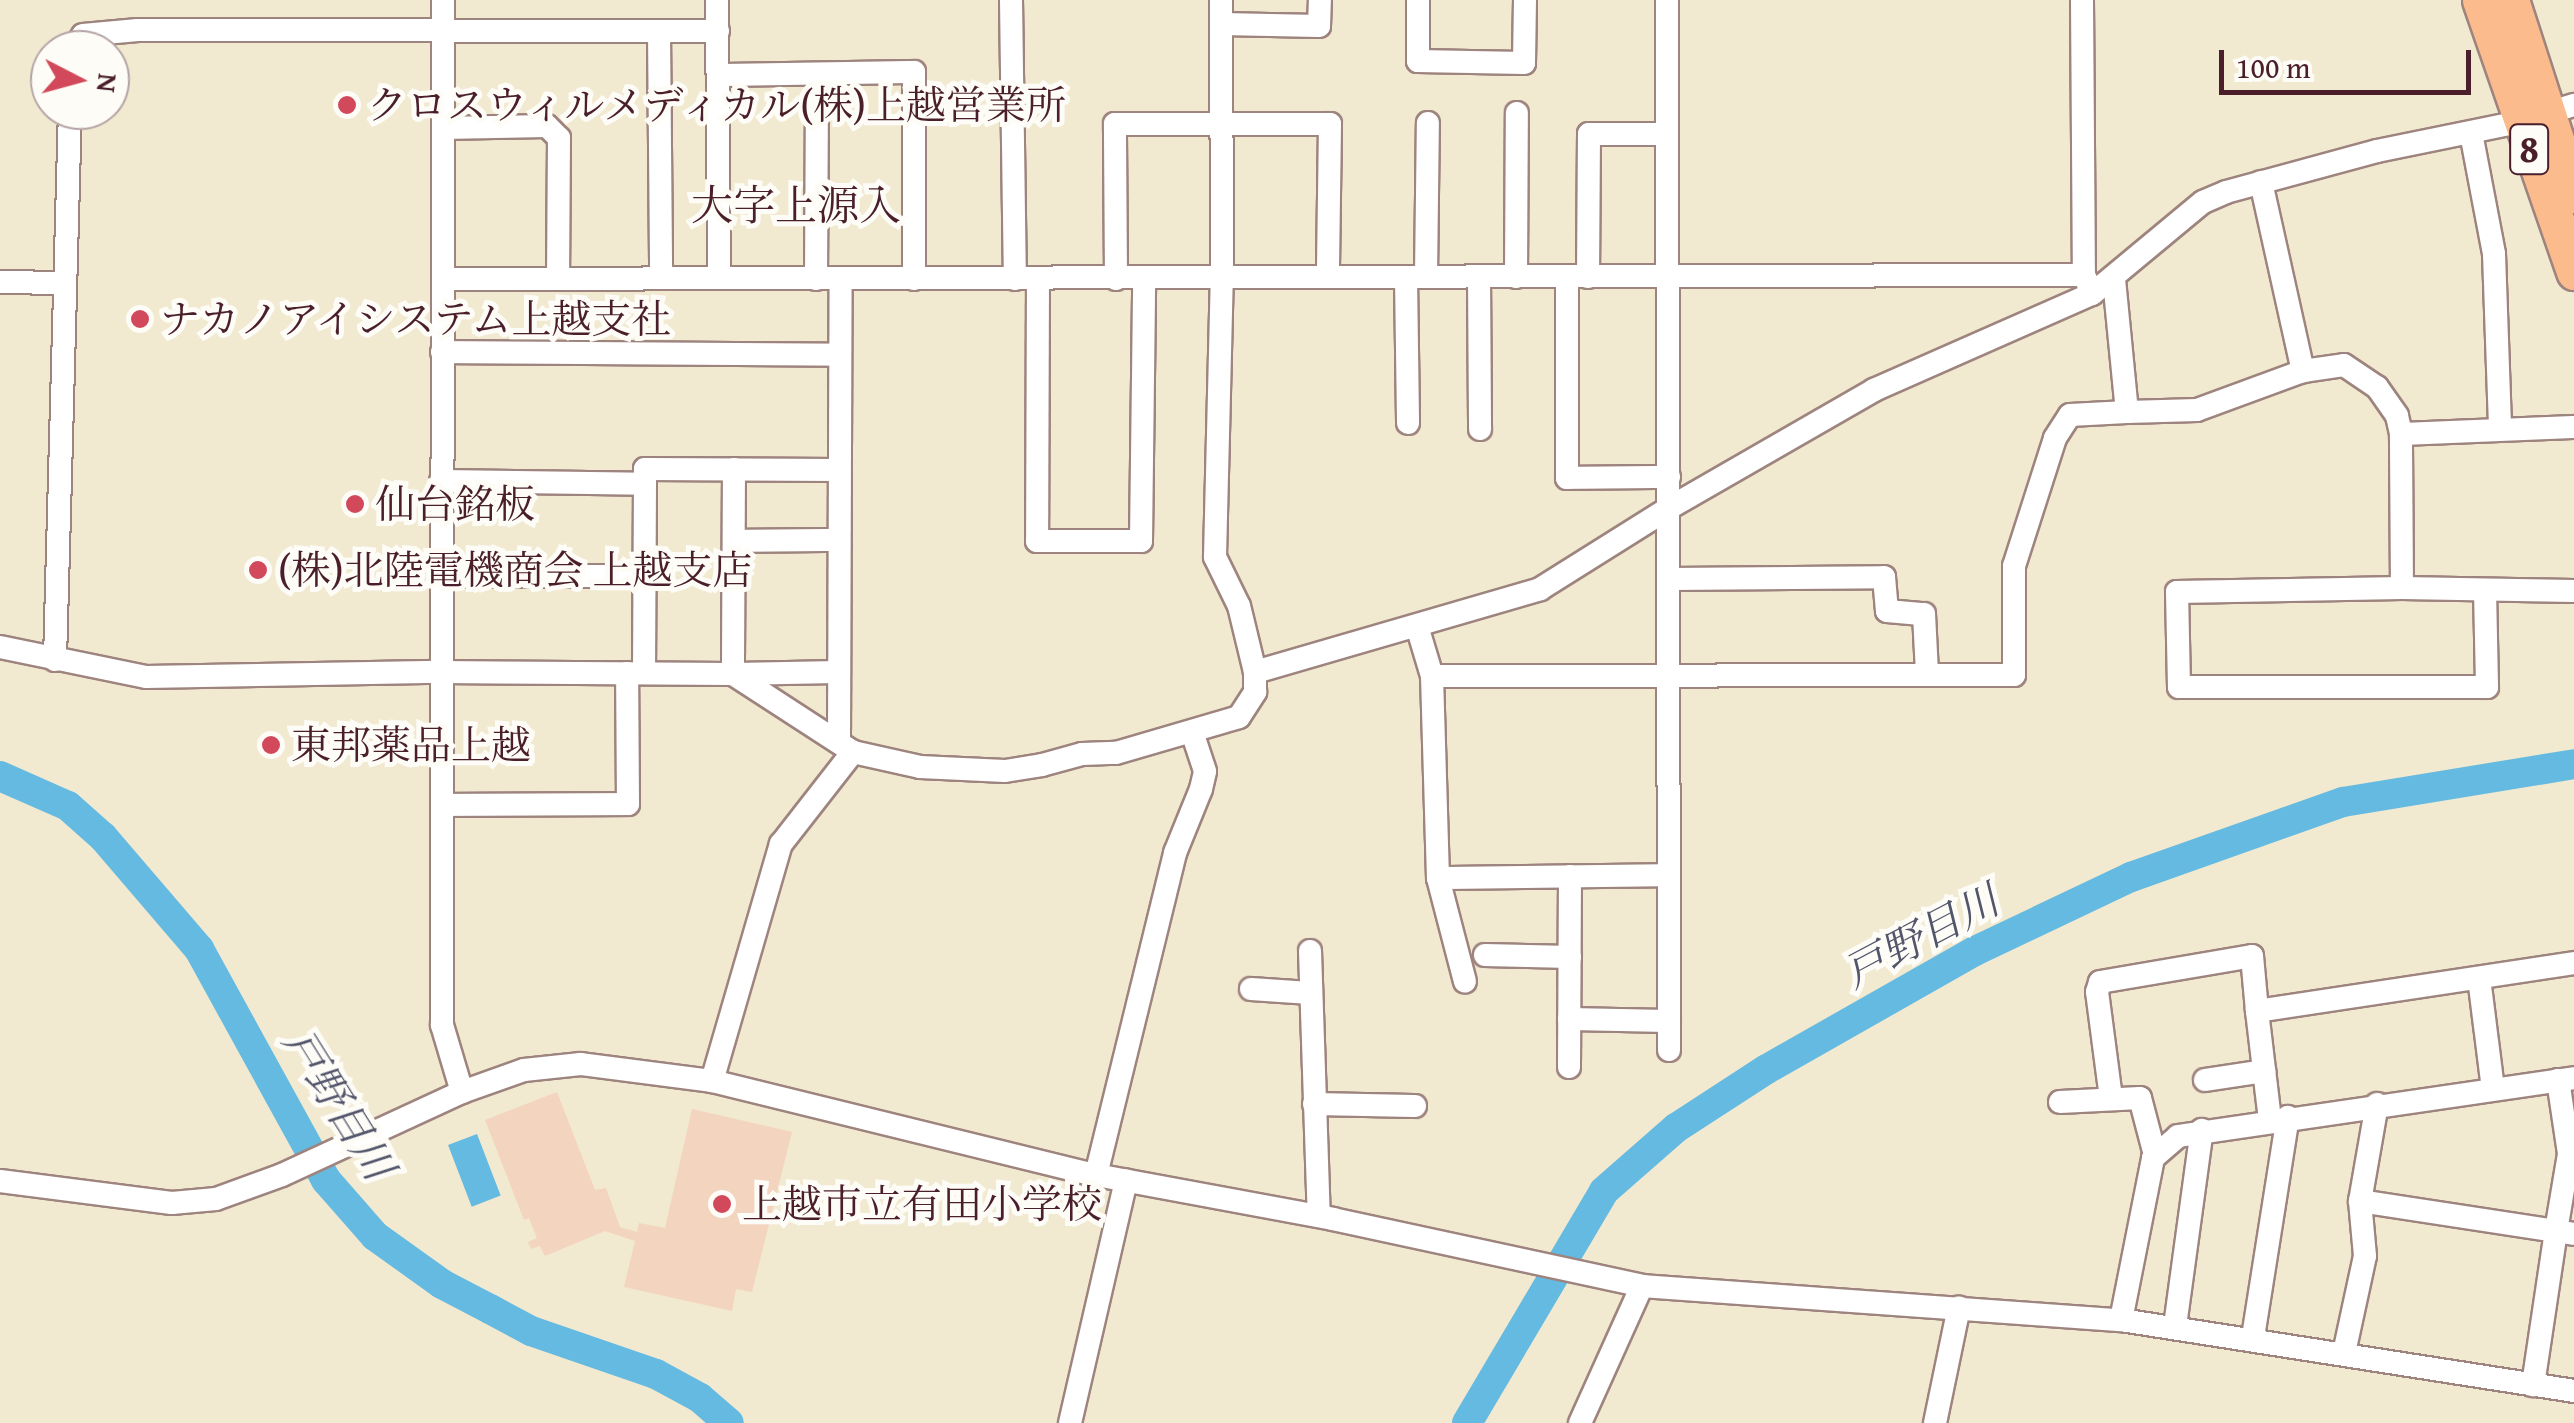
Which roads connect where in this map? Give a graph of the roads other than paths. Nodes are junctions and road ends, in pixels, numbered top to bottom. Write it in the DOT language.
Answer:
graph roads {
  1 [pos="443,0"];
  2 [pos="717,0"];
  3 [pos="1011,0"];
  4 [pos="1221,0"];
  5 [pos="1320,0"];
  6 [pos="1418,0"];
  7 [pos="1525,0"];
  8 [pos="1667,0"];
  9 [pos="2082,0"];
  10 [pos="2489,6"];
  11 [pos="1220,24"];
  12 [pos="130,31"];
  13 [pos="440,31"];
  14 [pos="659,31"];
  15 [pos="718,31"];
  16 [pos="817,74"];
  17 [pos="718,75"];
  18 [pos="1517,114"];
  19 [pos="2547,114"];
  20 [pos="1428,123"];
  21 [pos="1223,124"];
  22 [pos="443,128"];
  23 [pos="69,130"];
  24 [pos="1667,134"];
  25 [pos="2471,134"];
  26 [pos="2262,182"];
  27 [pos="2574,196"];
  28 [pos="2574,272"];
  29 [pos="1328,276"];
  30 [pos="1578,276"];
  31 [pos="558,277"];
  32 [pos="719,277"];
  33 [pos="1416,277"];
  34 [pos="1480,277"];
  35 [pos="1516,277"];
  36 [pos="1668,277"];
  37 [pos="661,278"];
  38 [pos="914,278"];
  39 [pos="1027,278"];
  40 [pos="1222,278"];
  41 [pos="442,279"];
  42 [pos="816,279"];
  43 [pos="840,279"];
  44 [pos="1116,279"];
  45 [pos="2114,279"];
  46 [pos="1144,280"];
  47 [pos="0,282"];
  48 [pos="65,282"];
  49 [pos="2088,284"];
  50 [pos="442,352"];
  51 [pos="839,355"];
  52 [pos="2303,371"];
  53 [pos="2127,412"];
  54 [pos="1408,422"];
  55 [pos="2574,427"];
  56 [pos="2500,428"];
  57 [pos="1480,429"];
  58 [pos="2401,434"];
  59 [pos="734,469"];
  60 [pos="838,470"];
  61 [pos="1668,477"];
  62 [pos="442,481"];
  63 [pos="645,484"];
  64 [pos="1669,508"];
  65 [pos="839,540"];
  66 [pos="736,541"];
  67 [pos="442,576"];
  68 [pos="645,576"];
  69 [pos="1670,579"];
  70 [pos="2402,588"];
  71 [pos="2485,590"];
  72 [pos="2574,591"];
  73 [pos="1417,626"];
  74 [pos="0,647"];
  75 [pos="55,660"];
  76 [pos="440,672"];
  77 [pos="839,672"];
  78 [pos="1255,672"];
  79 [pos="636,673"];
  80 [pos="1670,673"];
  81 [pos="1927,673"];
  82 [pos="733,674"];
  83 [pos="1432,676"];
  84 [pos="1192,732"];
  85 [pos="846,746"];
  86 [pos="442,805"];
  87 [pos="1570,876"];
  88 [pos="1668,876"];
  89 [pos="1438,878"];
  90 [pos="1310,951"];
  91 [pos="1486,955"];
  92 [pos="1570,957"];
  93 [pos="2574,963"];
  94 [pos="2479,978"];
  95 [pos="1464,982"];
  96 [pos="1251,990"];
  97 [pos="1310,992"];
  98 [pos="2257,1011"];
  99 [pos="1569,1019"];
  100 [pos="1669,1020"];
  101 [pos="1669,1050"];
  102 [pos="1569,1067"];
  103 [pos="2264,1071"];
  104 [pos="2566,1079"];
  105 [pos="2206,1080"];
  106 [pos="712,1081"];
  107 [pos="2493,1089"];
  108 [pos="462,1092"];
  109 [pos="2111,1098"];
  110 [pos="2060,1102"];
  111 [pos="1314,1104"];
  112 [pos="2376,1104"];
  113 [pos="1415,1106"];
  114 [pos="2279,1118"];
  115 [pos="2202,1130"];
  116 [pos="2155,1155"];
  117 [pos="1096,1175"];
  118 [pos="1126,1180"];
  119 [pos="0,1181"];
  120 [pos="2360,1201"];
  121 [pos="1319,1216"];
  122 [pos="2565,1232"];
  123 [pos="1642,1286"];
  124 [pos="1959,1306"];
  125 [pos="2121,1320"];
  126 [pos="2174,1326"];
  127 [pos="2252,1338"];
  128 [pos="2344,1352"];
  129 [pos="2533,1384"];
  130 [pos="2574,1391"];
  131 [pos="1070,1423"];
  132 [pos="1580,1423"];
  133 [pos="1936,1423"];
  1 -- 13 [label="street"];
  2 -- 15 [label="street"];
  3 -- 39 [label="street"];
  4 -- 11 [label="street"];
  5 -- 11 [label="street"];
  6 -- 7 [label="street"];
  8 -- 24 [label="street"];
  9 -- 49 [label="street"];
  10 -- 19 [label="highway, 8"];
  11 -- 21 [label="street"];
  12 -- 13 [label="street"];
  13 -- 14 [label="street"];
  13 -- 22 [label="street"];
  14 -- 15 [label="street"];
  14 -- 37 [label="street"];
  15 -- 17 [label="street"];
  16 -- 17 [label="street"];
  16 -- 38 [label="street"];
  16 -- 42 [label="street"];
  17 -- 32 [label="street"];
  18 -- 35 [label="street"];
  19 -- 25 [label="street"];
  19 -- 27 [label="highway, 8"];
  19 -- 28 [label="highway, 8"];
  20 -- 33 [label="street"];
  21 -- 29 [label="street"];
  21 -- 40 [label="street"];
  21 -- 44 [label="street"];
  22 -- 31 [label="street"];
  22 -- 41 [label="street"];
  23 -- 48 [label="street"];
  24 -- 30 [label="street"];
  24 -- 36 [label="street"];
  25 -- 26 [label="street"];
  25 -- 56 [label="street"];
  26 -- 45 [label="street"];
  26 -- 52 [label="street"];
  29 -- 33 [label="street"];
  29 -- 40 [label="street"];
  30 -- 35 [label="street"];
  30 -- 36 [label="street"];
  30 -- 61 [label="street"];
  31 -- 37 [label="street"];
  31 -- 41 [label="street"];
  32 -- 37 [label="street"];
  32 -- 42 [label="street"];
  33 -- 34 [label="street"];
  33 -- 54 [label="street"];
  34 -- 35 [label="street"];
  34 -- 57 [label="street"];
  36 -- 49 [label="street"];
  36 -- 61 [label="street"];
  38 -- 39 [label="street"];
  38 -- 43 [label="street"];
  39 -- 44 [label="street"];
  39 -- 46 [label="street"];
  40 -- 46 [label="street"];
  40 -- 78 [label="street"];
  41 -- 50 [label="street"];
  42 -- 43 [label="street"];
  43 -- 51 [label="street"];
  44 -- 46 [label="street"];
  45 -- 49 [label="street"];
  45 -- 53 [label="street"];
  47 -- 48 [label="street"];
  48 -- 75 [label="street"];
  49 -- 64 [label="street"];
  50 -- 51 [label="street"];
  50 -- 62 [label="street"];
  51 -- 60 [label="street"];
  52 -- 53 [label="street"];
  52 -- 58 [label="street"];
  53 -- 81 [label="street"];
  55 -- 56 [label="street"];
  56 -- 58 [label="street"];
  58 -- 70 [label="street"];
  59 -- 60 [label="street"];
  59 -- 63 [label="street"];
  59 -- 66 [label="street"];
  60 -- 65 [label="street"];
  61 -- 64 [label="street"];
  62 -- 63 [label="street"];
  62 -- 67 [label="street"];
  63 -- 68 [label="street"];
  64 -- 69 [label="street"];
  64 -- 73 [label="street"];
  65 -- 66 [label="street"];
  65 -- 77 [label="street"];
  66 -- 82 [label="street"];
  67 -- 68 [label="street"];
  67 -- 76 [label="street"];
  68 -- 79 [label="street"];
  69 -- 80 [label="street"];
  69 -- 81 [label="street"];
  70 -- 71 [label="street"];
  70 -- 71 [label="street"];
  71 -- 72 [label="street"];
  73 -- 78 [label="street"];
  73 -- 83 [label="street"];
  74 -- 75 [label="street"];
  75 -- 76 [label="street"];
  76 -- 79 [label="street"];
  76 -- 86 [label="street"];
  77 -- 82 [label="street"];
  77 -- 85 [label="street"];
  78 -- 84 [label="street"];
  79 -- 82 [label="street"];
  79 -- 86 [label="street"];
  80 -- 81 [label="street"];
  80 -- 83 [label="street"];
  80 -- 88 [label="street"];
  82 -- 85 [label="street"];
  83 -- 89 [label="street"];
  84 -- 85 [label="street"];
  84 -- 117 [label="street"];
  85 -- 106 [label="street"];
  86 -- 108 [label="street"];
  87 -- 88 [label="street"];
  87 -- 89 [label="street"];
  87 -- 92 [label="street"];
  88 -- 100 [label="street"];
  89 -- 95 [label="street"];
  90 -- 97 [label="street"];
  91 -- 92 [label="street"];
  92 -- 99 [label="street"];
  93 -- 94 [label="street"];
  94 -- 98 [label="street"];
  94 -- 107 [label="street"];
  96 -- 97 [label="street"];
  97 -- 111 [label="street"];
  98 -- 103 [label="street"];
  98 -- 109 [label="street"];
  99 -- 100 [label="street"];
  99 -- 102 [label="street"];
  100 -- 101 [label="street"];
  103 -- 105 [label="street"];
  103 -- 114 [label="street"];
  104 -- 107 [label="street"];
  104 -- 122 [label="street"];
  106 -- 108 [label="street"];
  106 -- 117 [label="street"];
  107 -- 112 [label="street"];
  108 -- 119 [label="street"];
  109 -- 110 [label="street"];
  109 -- 116 [label="street"];
  111 -- 113 [label="street"];
  111 -- 121 [label="street"];
  112 -- 114 [label="street"];
  112 -- 120 [label="street"];
  114 -- 115 [label="street"];
  114 -- 127 [label="street"];
  115 -- 116 [label="street"];
  115 -- 126 [label="street"];
  116 -- 125 [label="street"];
  117 -- 118 [label="street"];
  118 -- 121 [label="street"];
  118 -- 131 [label="street"];
  120 -- 122 [label="street"];
  120 -- 128 [label="street"];
  121 -- 123 [label="street"];
  122 -- 129 [label="street"];
  123 -- 124 [label="street"];
  123 -- 132 [label="street"];
  124 -- 125 [label="street"];
  124 -- 133 [label="street"];
  125 -- 126 [label="street"];
  126 -- 127 [label="street"];
  127 -- 128 [label="street"];
  128 -- 129 [label="street"];
  129 -- 130 [label="street"];
}
